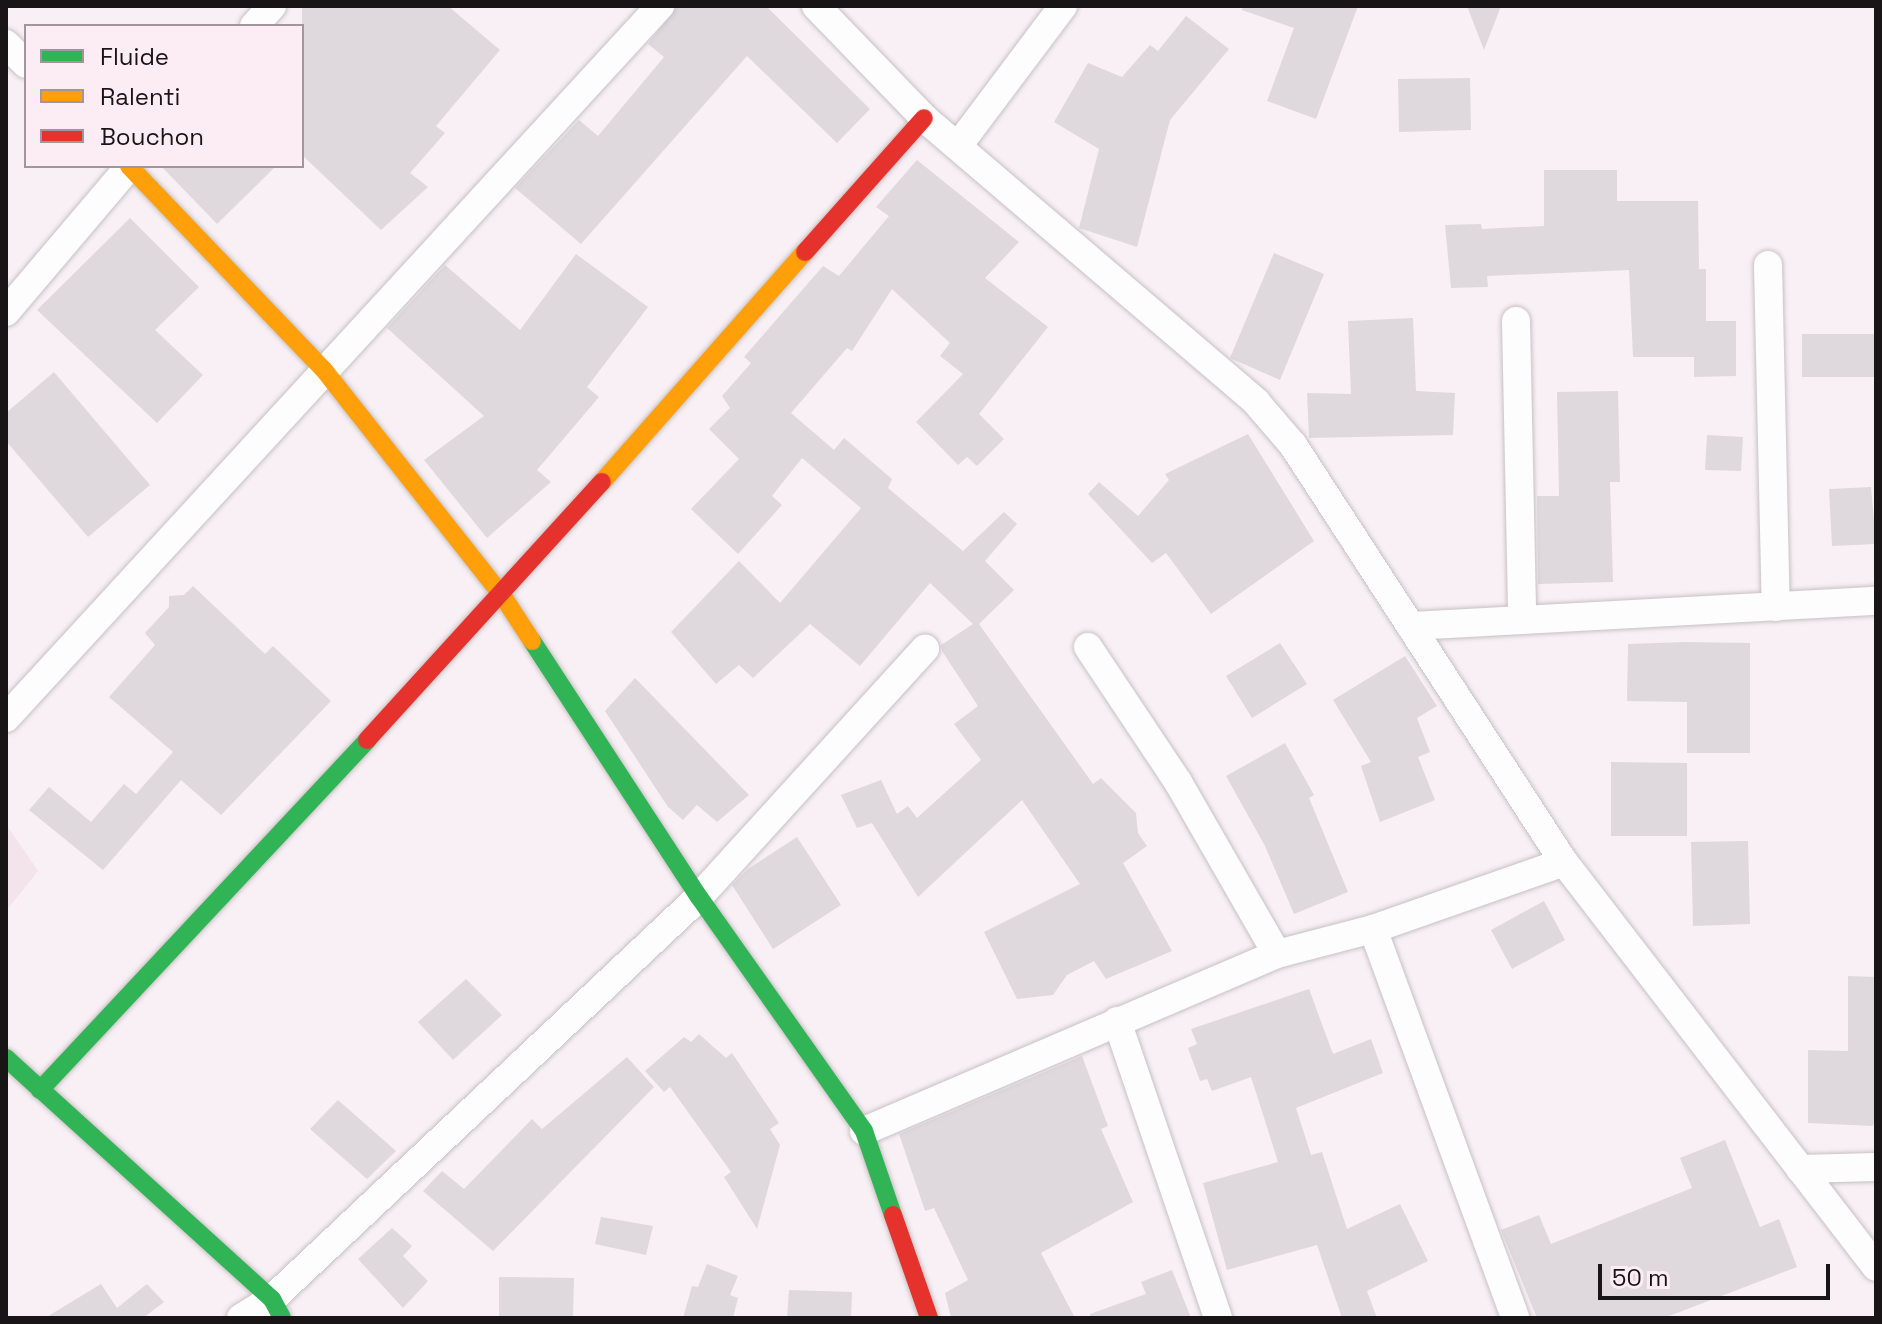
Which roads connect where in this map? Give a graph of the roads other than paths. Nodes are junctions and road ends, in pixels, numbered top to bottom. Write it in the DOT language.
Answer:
graph roads {
  1 [pos="272,6"];
  2 [pos="660,6"];
  3 [pos="816,6"];
  4 [pos="1063,6"];
  5 [pos="256,24"];
  6 [pos="6,44"];
  7 [pos="24,62"];
  8 [pos="924,118"];
  9 [pos="958,146"];
  10 [pos="128,168"];
  11 [pos="132,168"];
  12 [pos="1768,265"];
  13 [pos="6,312"];
  14 [pos="1516,321"];
  15 [pos="324,370"];
  16 [pos="502,595"];
  17 [pos="1876,601"];
  18 [pos="1776,607"];
  19 [pos="1522,619"];
  20 [pos="1412,626"];
  21 [pos="1088,647"];
  22 [pos="925,649"];
  23 [pos="6,718"];
  24 [pos="1564,862"];
  25 [pos="699,897"];
  26 [pos="1373,929"];
  27 [pos="1277,954"];
  28 [pos="1117,1021"];
  29 [pos="9,1066"];
  30 [pos="40,1090"];
  31 [pos="864,1131"];
  32 [pos="1876,1167"];
  33 [pos="1800,1169"];
  34 [pos="1876,1267"];
  35 [pos="277,1308"];
  36 [pos="241,1318"];
  37 [pos="929,1318"];
  38 [pos="1218,1318"];
  39 [pos="1515,1318"];
  1 -- 5 [label="street"];
  2 -- 15 [label="street"];
  3 -- 8 [label="street"];
  4 -- 9 [label="street"];
  6 -- 7 [label="street"];
  8 -- 9 [label="street"];
  8 -- 16 [label="street"];
  9 -- 20 [label="street"];
  10 -- 13 [label="street"];
  11 -- 15 [label="street"];
  12 -- 18 [label="street"];
  14 -- 19 [label="street"];
  15 -- 16 [label="street"];
  15 -- 23 [label="street"];
  16 -- 25 [label="street"];
  16 -- 30 [label="street"];
  17 -- 18 [label="street"];
  18 -- 19 [label="street"];
  19 -- 20 [label="street"];
  20 -- 24 [label="street"];
  21 -- 27 [label="street"];
  22 -- 25 [label="street"];
  24 -- 26 [label="street"];
  24 -- 33 [label="street"];
  25 -- 31 [label="street"];
  25 -- 35 [label="street"];
  26 -- 27 [label="street"];
  26 -- 39 [label="street"];
  27 -- 28 [label="street"];
  28 -- 31 [label="street"];
  28 -- 38 [label="street"];
  29 -- 30 [label="street"];
  30 -- 35 [label="street"];
  31 -- 37 [label="street"];
  32 -- 33 [label="street"];
  33 -- 34 [label="street"];
  35 -- 36 [label="street"];
}
